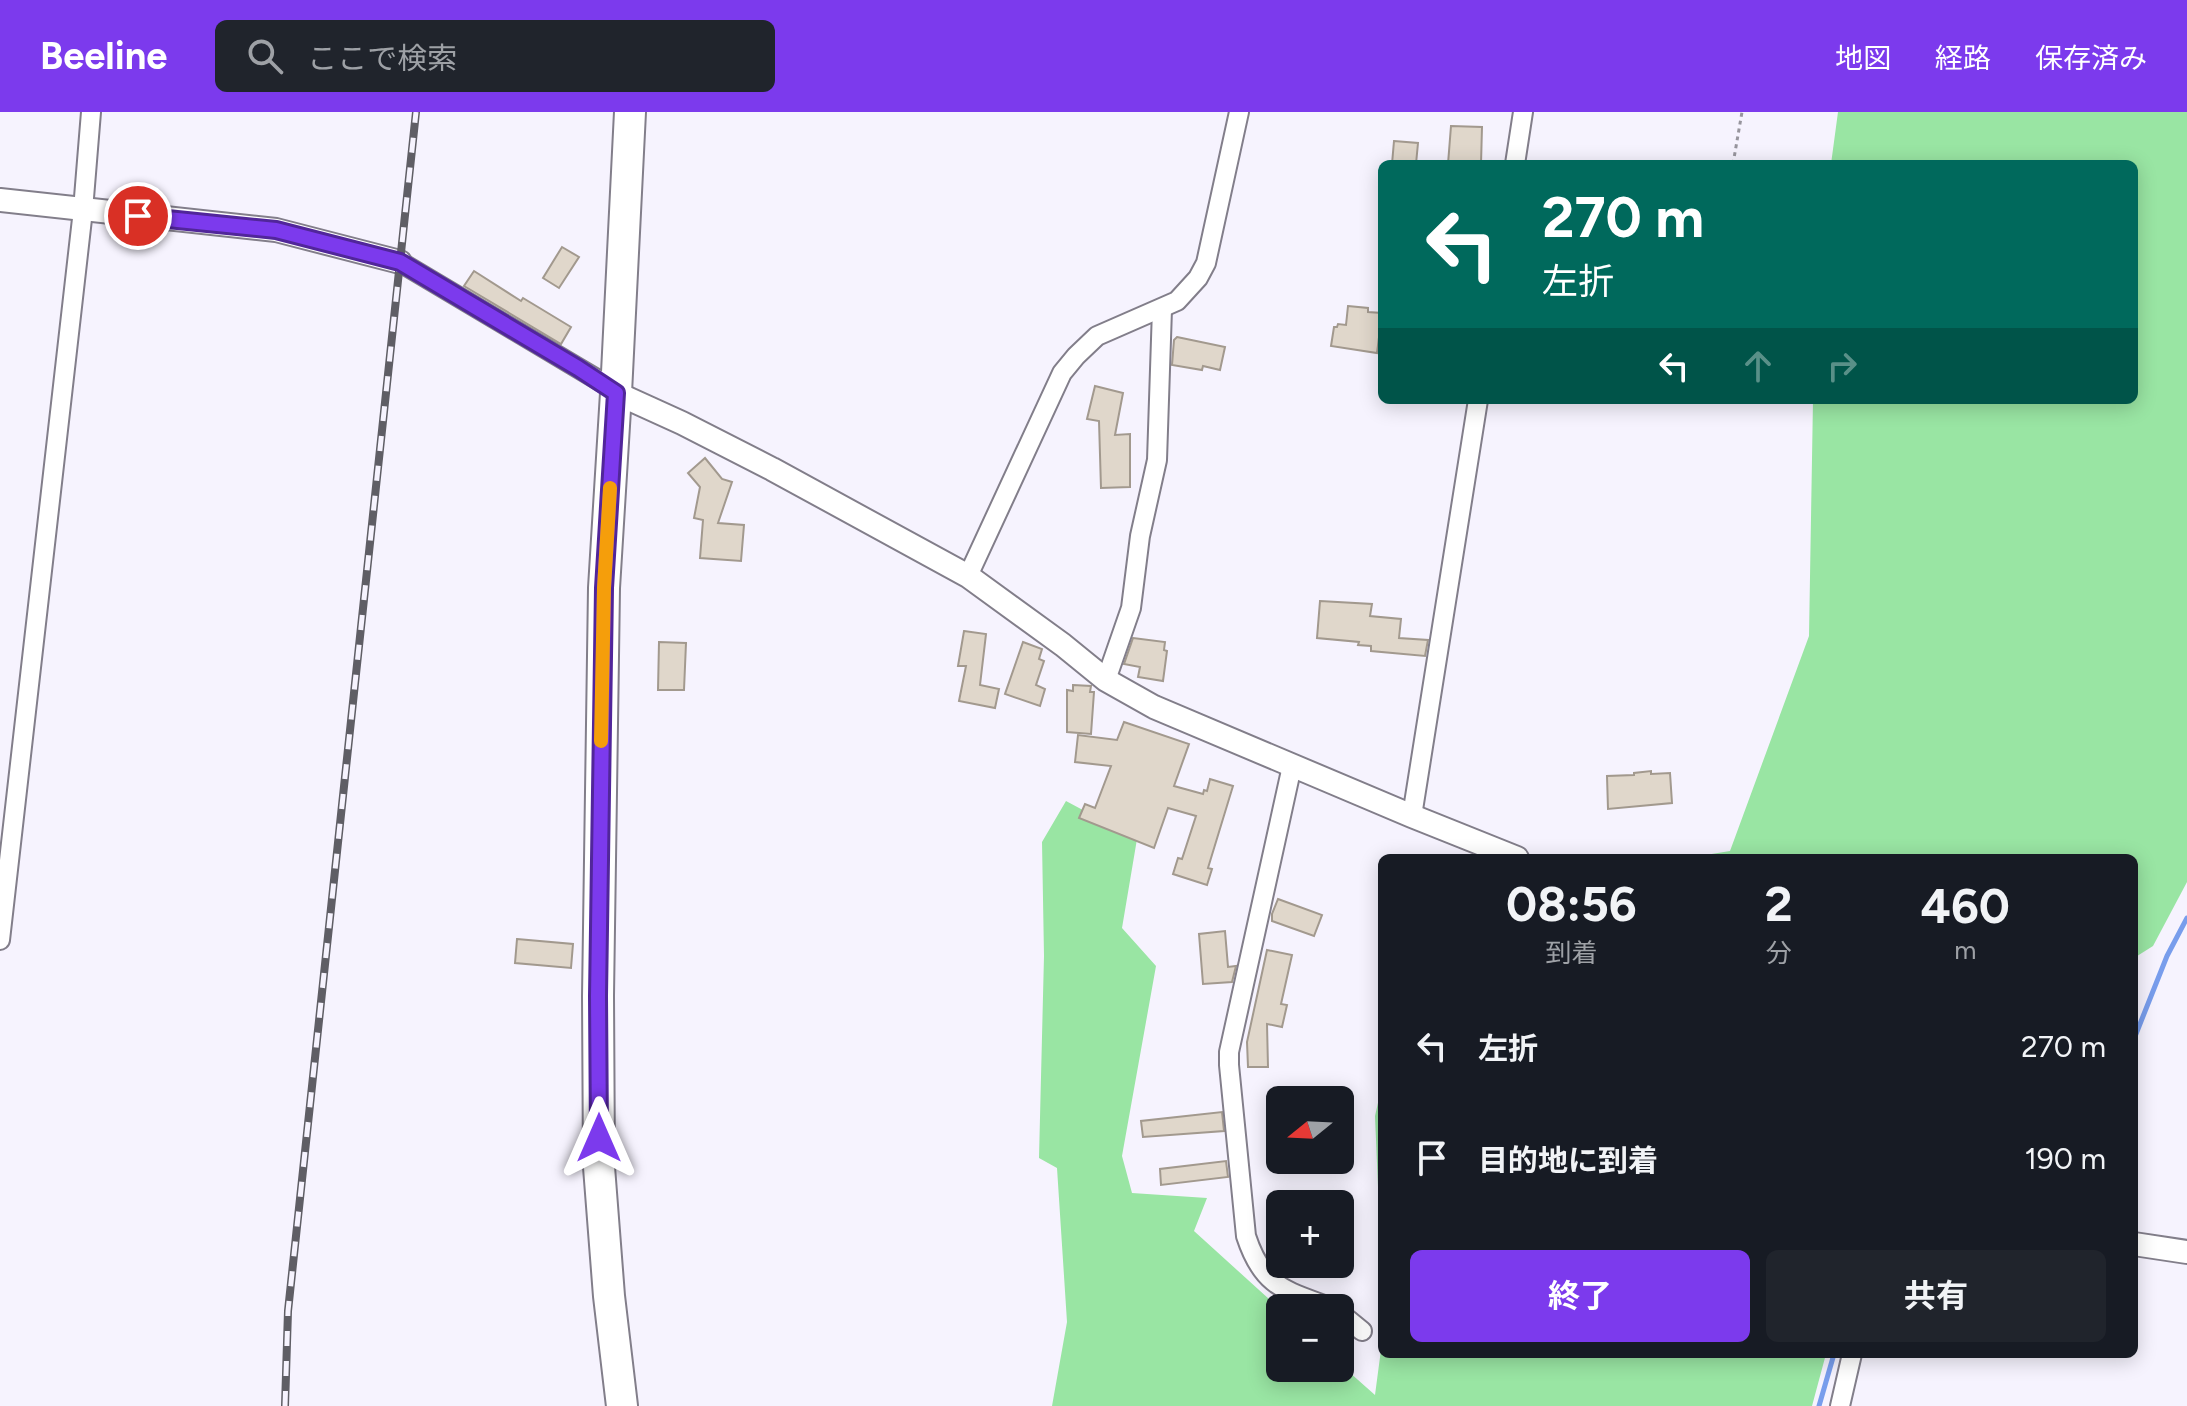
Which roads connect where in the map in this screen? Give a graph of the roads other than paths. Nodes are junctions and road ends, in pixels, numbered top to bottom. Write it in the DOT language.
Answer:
graph roads {
  1 [pos="91,112"];
  2 [pos="630,112"];
  3 [pos="1239,112"];
  4 [pos="1523,112"];
  5 [pos="1516,160"];
  6 [pos="0,200"];
  7 [pos="83,210"];
  8 [pos="400,262"];
  9 [pos="1162,309"];
  10 [pos="616,393"];
  11 [pos="1477,404"];
  12 [pos="968,576"];
  13 [pos="1106,680"];
  14 [pos="1292,766"];
  15 [pos="1412,816"];
  16 [pos="1507,854"];
  17 [pos="0,940"];
  18 [pos="2138,1245"];
  19 [pos="2187,1252"];
  20 [pos="1294,1294"];
  21 [pos="1354,1324"];
  22 [pos="1362,1331"];
  23 [pos="1851,1358"];
  24 [pos="622,1406"];
  25 [pos="1840,1406"];
  1 -- 7 [label="street"];
  2 -- 10 [label="highway"];
  3 -- 9 [label="street"];
  4 -- 5 [label="street"];
  6 -- 7 [label="street"];
  7 -- 8 [label="street"];
  7 -- 17 [label="street"];
  8 -- 10 [label="street"];
  9 -- 12 [label="street"];
  9 -- 13 [label="street"];
  10 -- 12 [label="street"];
  10 -- 24 [label="highway"];
  11 -- 15 [label="street"];
  12 -- 13 [label="street"];
  13 -- 14 [label="street"];
  14 -- 15 [label="street"];
  14 -- 20 [label="street"];
  15 -- 16 [label="street"];
  18 -- 19 [label="street"];
  21 -- 22 [label="street"];
  23 -- 25 [label="street"];
}
